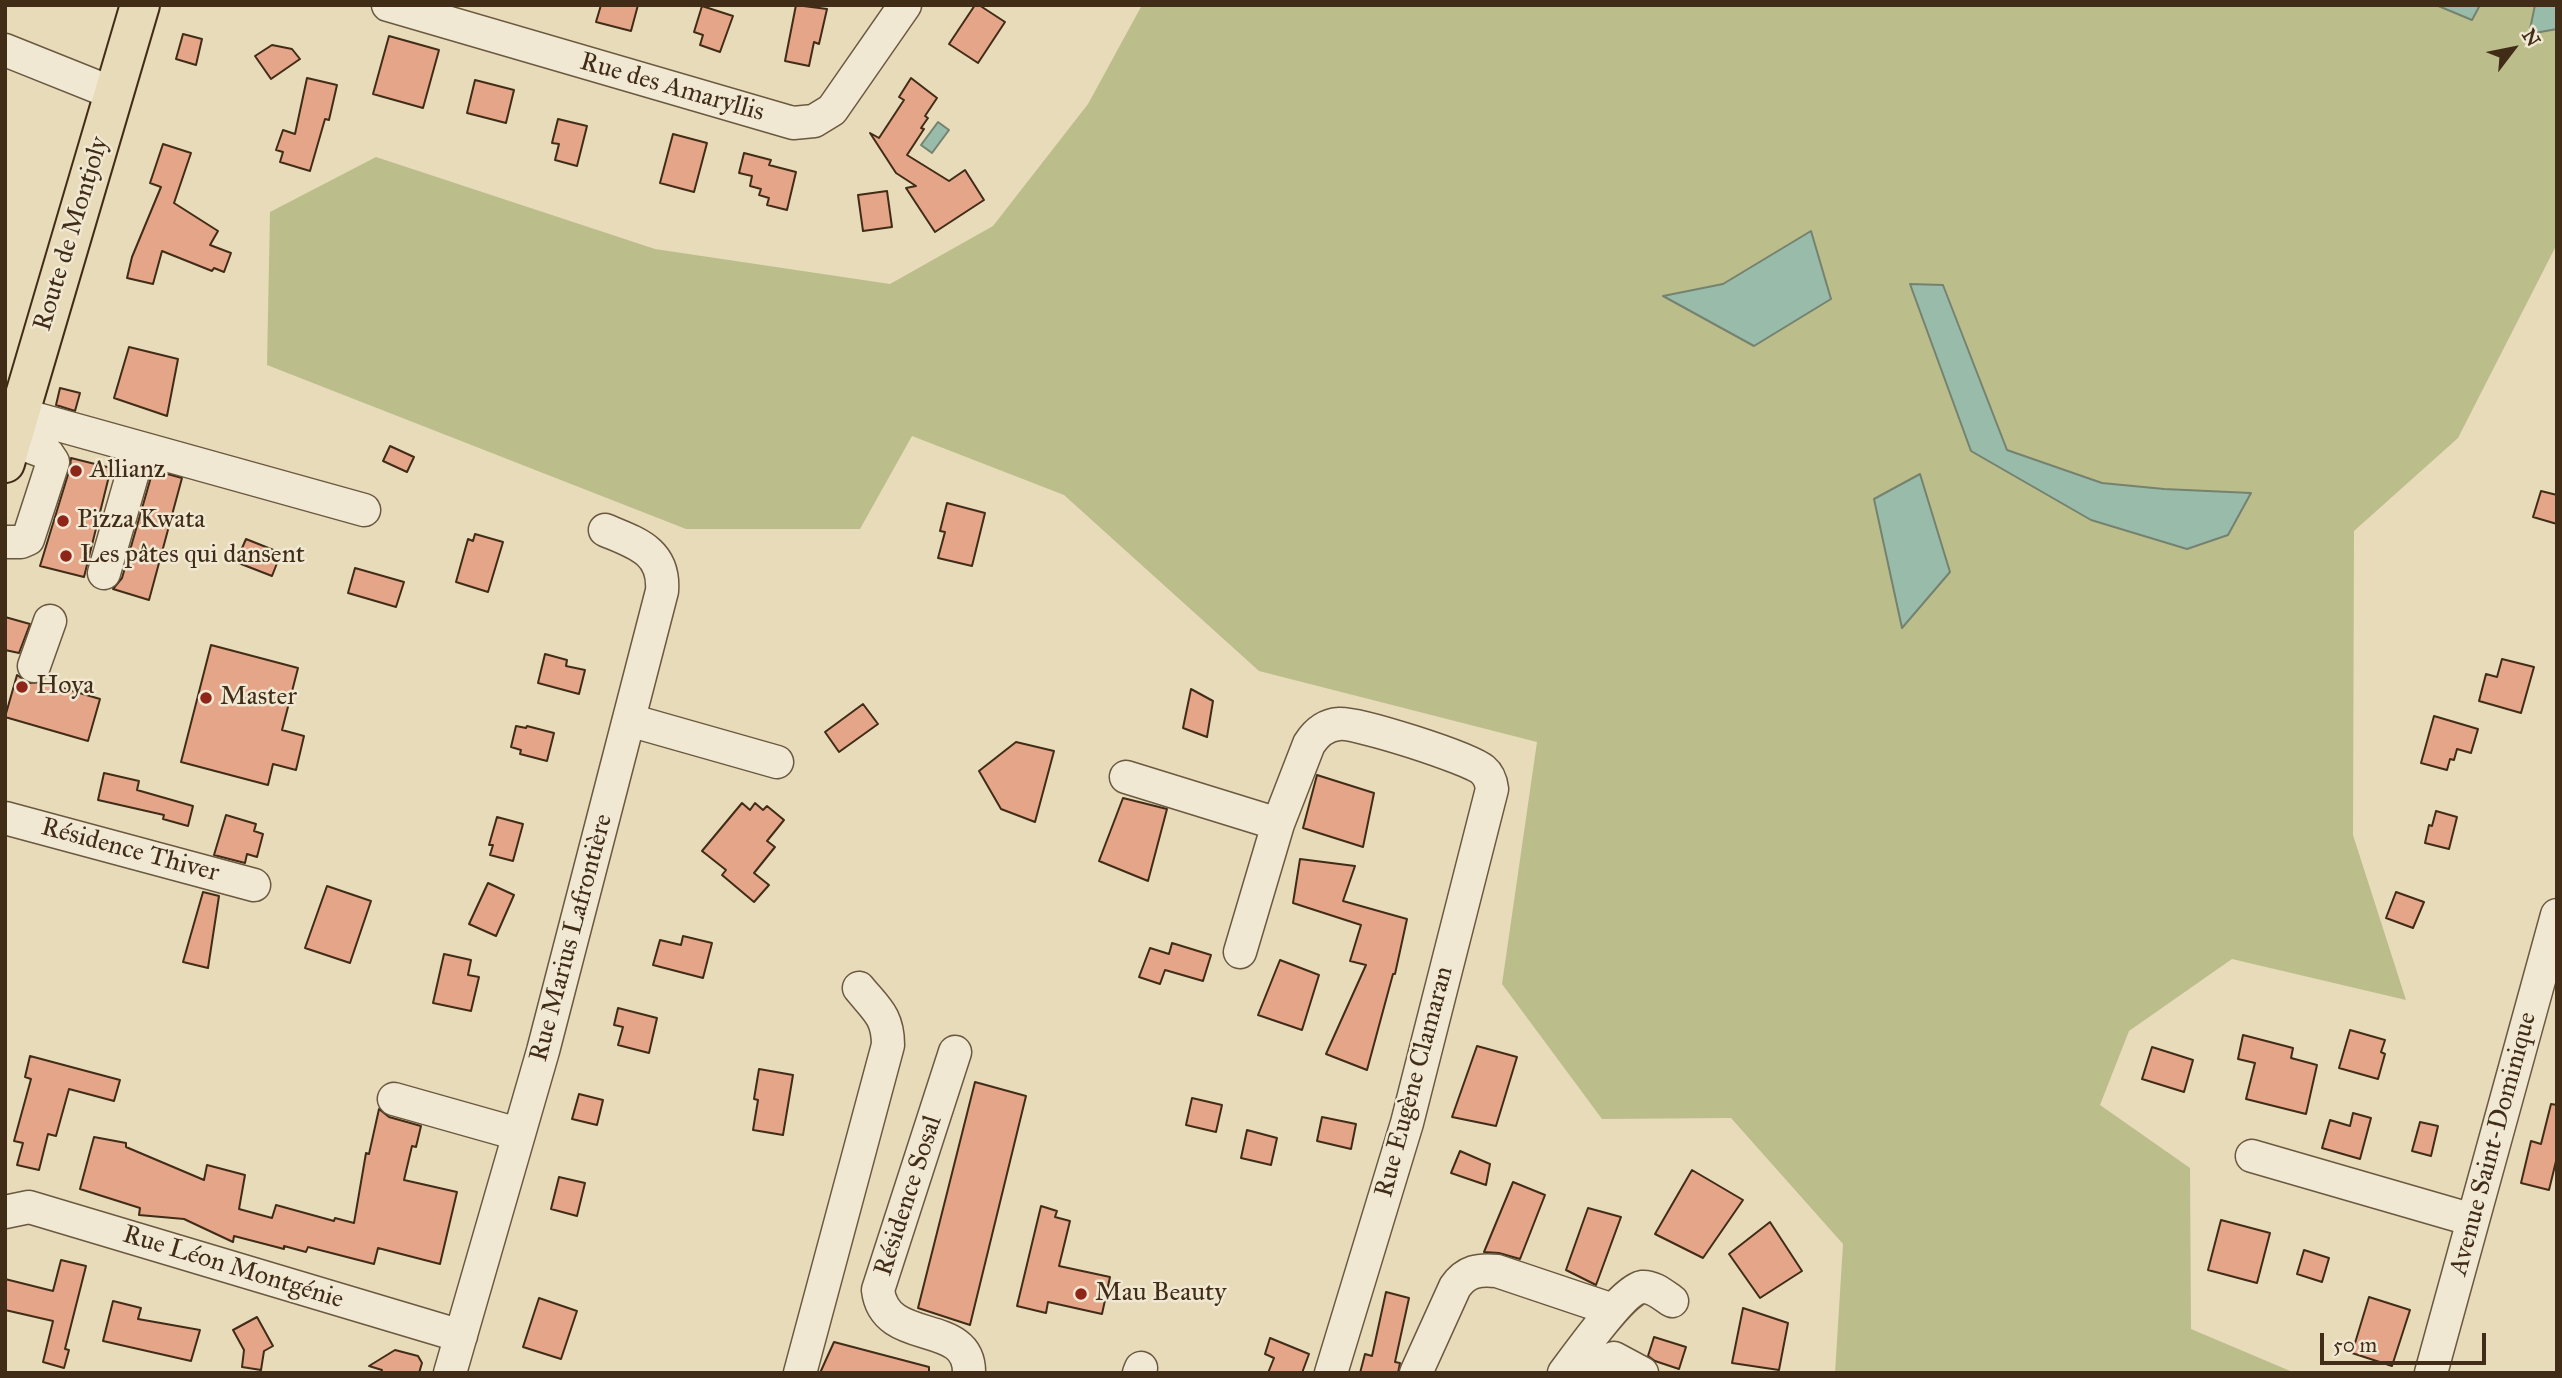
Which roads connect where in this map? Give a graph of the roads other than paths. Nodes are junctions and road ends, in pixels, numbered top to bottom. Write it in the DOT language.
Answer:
graph roads {
  1 [pos="140,5"];
  2 [pos="388,5"];
  3 [pos="905,5"];
  4 [pos="5,50"];
  5 [pos="115,94"];
  6 [pos="12,439"];
  7 [pos="140,448"];
  8 [pos="364,510"];
  9 [pos="605,530"];
  10 [pos="5,542"];
  11 [pos="104,573"];
  12 [pos="50,621"];
  13 [pos="34,666"];
  14 [pos="629,720"];
  15 [pos="777,762"];
  16 [pos="1126,777"];
  17 [pos="5,818"];
  18 [pos="1278,824"];
  19 [pos="254,885"];
  20 [pos="2557,915"];
  21 [pos="1240,952"];
  22 [pos="859,988"];
  23 [pos="955,1052"];
  24 [pos="394,1098"];
  25 [pos="518,1134"];
  26 [pos="2252,1156"];
  27 [pos="5,1212"];
  28 [pos="2473,1220"];
  29 [pos="1672,1301"];
  30 [pos="1613,1310"];
  31 [pos="460,1336"];
  32 [pos="450,1373"];
  33 [pos="800,1373"];
  34 [pos="969,1373"];
  35 [pos="1331,1373"];
  36 [pos="1416,1373"];
  37 [pos="1564,1373"];
  38 [pos="1595,1373"];
  39 [pos="1642,1373"];
  40 [pos="2431,1373"];
  1 -- 5 [label="main road, Route de Montjoly"];
  2 -- 3 [label="street, Rue des Amaryllis"];
  4 -- 5 [label="street"];
  5 -- 6 [label="main road, Route de Montjoly"];
  6 -- 7 [label="street"];
  6 -- 10 [label="street"];
  7 -- 8 [label="street"];
  7 -- 11 [label="street"];
  9 -- 14 [label="street, Rue Marius Lafrontière"];
  12 -- 13 [label="street"];
  14 -- 15 [label="street"];
  14 -- 25 [label="street, Rue Marius Lafrontière"];
  16 -- 18 [label="street"];
  17 -- 19 [label="street, Résidence Thiver"];
  18 -- 21 [label="street"];
  18 -- 35 [label="street, Rue Eugène Clamaran"];
  20 -- 28 [label="street, Avenue Saint-Dominique"];
  22 -- 33 [label="street"];
  23 -- 34 [label="street, Résidence Sosal"];
  24 -- 25 [label="street"];
  25 -- 31 [label="street, Rue Marius Lafrontière"];
  26 -- 28 [label="street"];
  27 -- 31 [label="street, Rue Léon Montgénie"];
  28 -- 40 [label="street, Avenue Saint-Dominique"];
  29 -- 30 [label="street"];
  30 -- 36 [label="street"];
  30 -- 37 [label="street"];
  31 -- 32 [label="street, Rue Marius Lafrontière"];
  38 -- 39 [label="street"];
}
